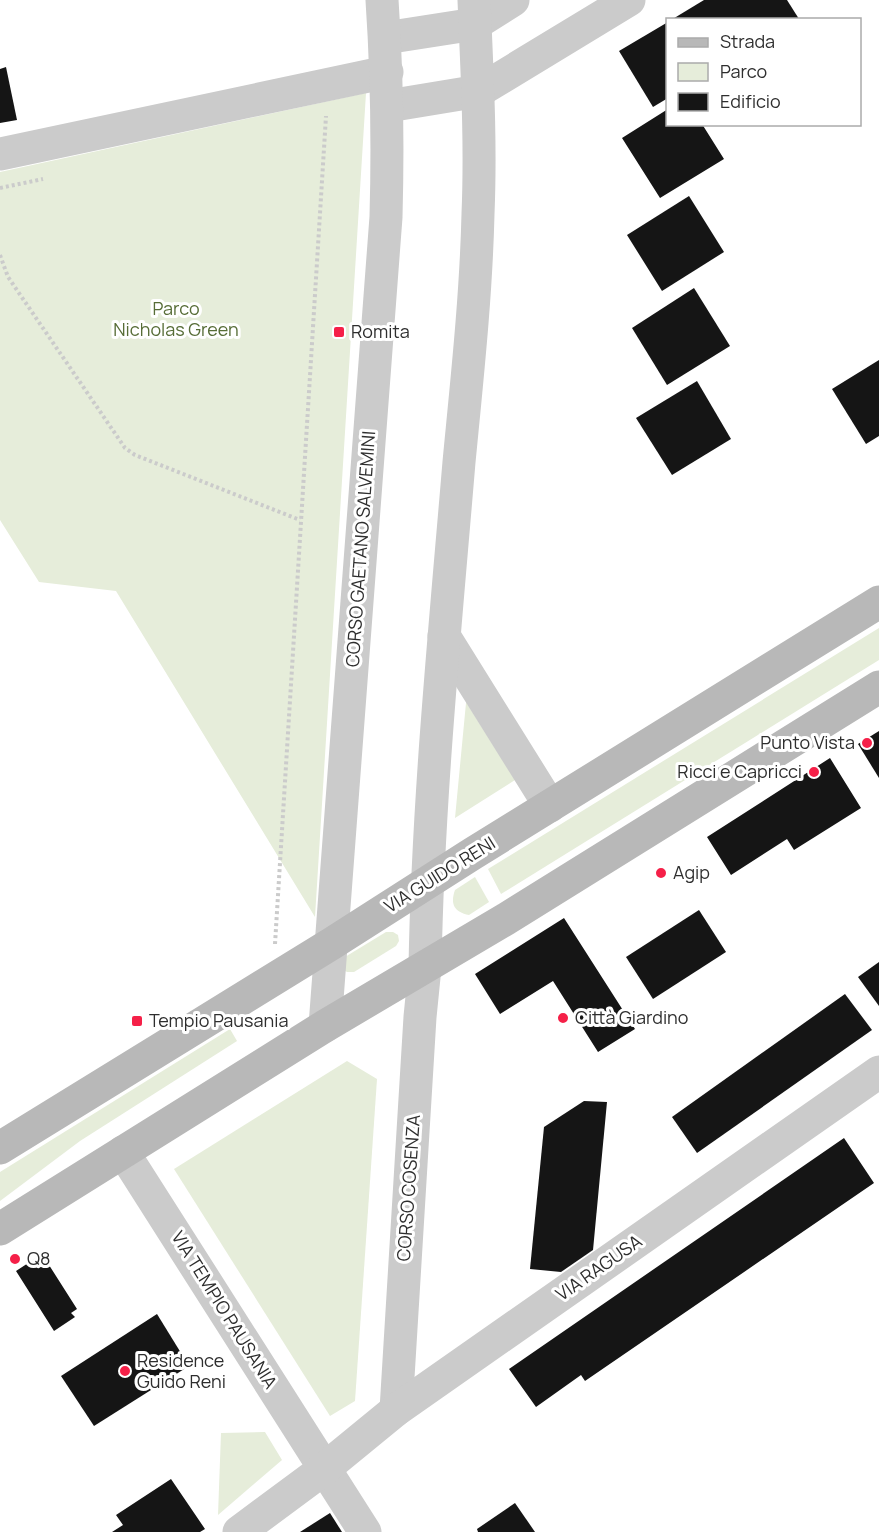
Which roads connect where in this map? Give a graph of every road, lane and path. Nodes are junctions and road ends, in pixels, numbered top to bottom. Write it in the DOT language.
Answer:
graph roads {
  1 [pos="382,0"];
  2 [pos="513,0"];
  3 [pos="629,0"];
  4 [pos="474,12"];
  5 [pos="385,38"];
  6 [pos="387,72"];
  7 [pos="325,86"];
  8 [pos="479,91"];
  9 [pos="388,106"];
  10 [pos="0,154"];
  11 [pos="0,255"];
  12 [pos="300,520"];
  13 [pos="879,602"];
  14 [pos="444,636"];
  15 [pos="879,687"];
  16 [pos="549,806"];
  17 [pos="426,883"];
  18 [pos="331,944"];
  19 [pos="266,950"];
  20 [pos="425,967"];
  21 [pos="326,1026"];
  22 [pos="879,1072"];
  23 [pos="0,1148"];
  24 [pos="123,1152"];
  25 [pos="0,1229"];
  26 [pos="396,1410"];
  27 [pos="324,1469"];
  28 [pos="239,1532"];
  29 [pos="365,1532"];
  1 -- 5 [label="street, CORSO GAETANO SALVEMINI"];
  2 -- 4 [label="street"];
  3 -- 8 [label="street"];
  4 -- 5 [label="street"];
  4 -- 8 [label="street"];
  5 -- 6 [label="street, CORSO GAETANO SALVEMINI"];
  6 -- 7 [label="street"];
  6 -- 9 [label="street, CORSO GAETANO SALVEMINI"];
  7 -- 10 [label="street"];
  7 -- 12 [label="path"];
  8 -- 9 [label="street"];
  8 -- 14 [label="street"];
  9 -- 18 [label="street, CORSO GAETANO SALVEMINI"];
  11 -- 12 [label="path"];
  12 -- 19 [label="path"];
  13 -- 16 [label="main road, VIA GUIDO RENI"];
  14 -- 16 [label="street"];
  14 -- 17 [label="street"];
  15 -- 20 [label="main road"];
  16 -- 17 [label="main road, VIA GUIDO RENI"];
  17 -- 18 [label="main road, VIA GUIDO RENI"];
  17 -- 20 [label="street"];
  18 -- 21 [label="street, CORSO GAETANO SALVEMINI"];
  18 -- 23 [label="main road, VIA GUIDO RENI"];
  20 -- 21 [label="main road"];
  20 -- 26 [label="street, CORSO COSENZA"];
  21 -- 24 [label="main road"];
  22 -- 26 [label="street, VIA RAGUSA"];
  24 -- 25 [label="main road"];
  24 -- 27 [label="street, VIA TEMPIO PAUSANIA"];
  26 -- 27 [label="street, VIA RAGUSA"];
  27 -- 28 [label="street"];
  27 -- 29 [label="street, VIA TEMPIO PAUSANIA"];
}
